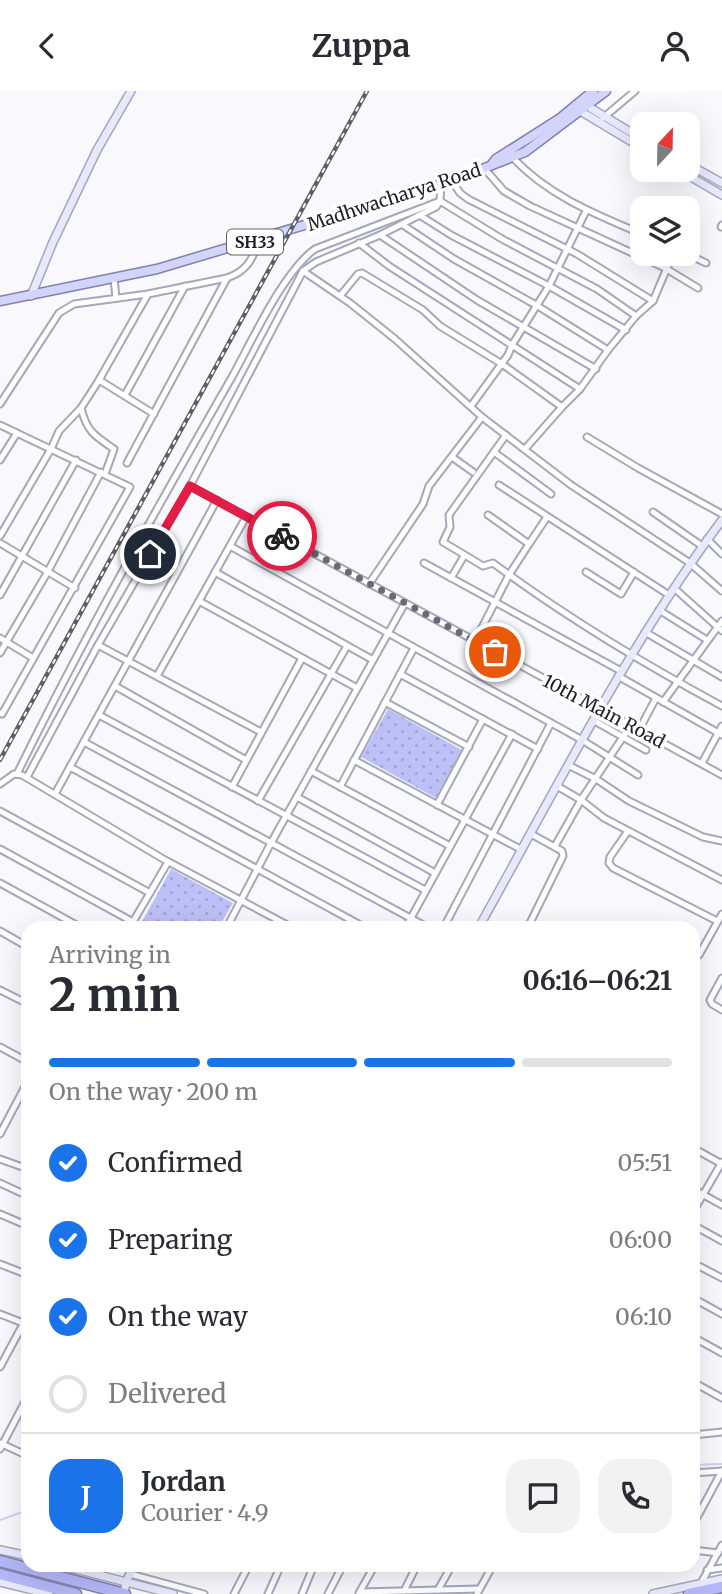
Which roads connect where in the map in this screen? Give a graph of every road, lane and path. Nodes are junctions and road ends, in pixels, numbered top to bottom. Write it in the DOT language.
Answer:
graph roads {
  1 [pos="131,91"];
  2 [pos="593,91"];
  3 [pos="606,91"];
  4 [pos="635,91"];
  5 [pos="581,107"];
  6 [pos="603,118"];
  7 [pos="630,133"];
  8 [pos="630,140"];
  9 [pos="513,158"];
  10 [pos="488,166"];
  11 [pos="700,171"];
  12 [pos="453,181"];
  13 [pos="700,182"];
  14 [pos="722,183"];
  15 [pos="441,185"];
  16 [pos="722,195"];
  17 [pos="440,201"];
  18 [pos="586,211"];
  19 [pos="421,216"];
  20 [pos="403,225"];
  21 [pos="577,228"];
  22 [pos="630,229"];
  23 [pos="380,235"];
  24 [pos="259,240"];
  25 [pos="359,243"];
  26 [pos="568,249"];
  27 [pos="700,260"];
  28 [pos="706,263"];
  29 [pos="557,268"];
  30 [pos="666,268"];
  31 [pos="303,271"];
  32 [pos="114,278"];
  33 [pos="227,278"];
  34 [pos="185,286"];
  35 [pos="548,286"];
  36 [pos="698,288"];
  37 [pos="148,293"];
  38 [pos="30,296"];
  39 [pos="340,296"];
  40 [pos="116,298"];
  41 [pos="0,299"];
  42 [pos="653,301"];
  43 [pos="536,305"];
  44 [pos="636,316"];
  45 [pos="523,326"];
  46 [pos="626,330"];
  47 [pos="512,345"];
  48 [pos="608,350"];
  49 [pos="502,364"];
  50 [pos="596,369"];
  51 [pos="101,377"];
  52 [pos="580,389"];
  53 [pos="125,395"];
  54 [pos="0,404"];
  55 [pos="471,406"];
  56 [pos="562,407"];
  57 [pos="81,408"];
  58 [pos="154,414"];
  59 [pos="482,417"];
  60 [pos="0,425"];
  61 [pos="17,433"];
  62 [pos="506,435"];
  63 [pos="587,437"];
  64 [pos="51,449"];
  65 [pos="525,449"];
  66 [pos="494,452"];
  67 [pos="452,457"];
  68 [pos="0,460"];
  69 [pos="76,460"];
  70 [pos="127,463"];
  71 [pos="473,472"];
  72 [pos="103,473"];
  73 [pos="499,485"];
  74 [pos="190,486"];
  75 [pos="551,494"];
  76 [pos="217,501"];
  77 [pos="653,512"];
  78 [pos="488,515"];
  79 [pos="722,515"];
  80 [pos="246,517"];
  81 [pos="547,517"];
  82 [pos="722,520"];
  83 [pos="0,535"];
  84 [pos="705,543"];
  85 [pos="0,544"];
  86 [pos="529,544"];
  87 [pos="230,546"];
  88 [pos="722,554"];
  89 [pos="464,556"];
  90 [pos="22,557"];
  91 [pos="424,563"];
  92 [pos="690,563"];
  93 [pos="215,572"];
  94 [pos="586,572"];
  95 [pos="634,572"];
  96 [pos="47,573"];
  97 [pos="509,575"];
  98 [pos="452,579"];
  99 [pos="369,584"];
  100 [pos="75,588"];
  101 [pos="674,588"];
  102 [pos="722,591"];
  103 [pos="0,595"];
  104 [pos="668,595"];
  105 [pos="199,601"];
  106 [pos="494,602"];
  107 [pos="405,603"];
  108 [pos="659,610"];
  109 [pos="720,626"];
  110 [pos="645,632"];
  111 [pos="388,633"];
  112 [pos="0,638"];
  113 [pos="707,640"];
  114 [pos="475,641"];
  115 [pos="6,642"];
  116 [pos="98,645"];
  117 [pos="347,646"];
  118 [pos="414,647"];
  119 [pos="0,653"];
  120 [pos="630,655"];
  121 [pos="33,657"];
  122 [pos="302,658"];
  123 [pos="373,660"];
  124 [pos="693,660"];
  125 [pos="128,662"];
  126 [pos="619,673"];
  127 [pos="331,674"];
  128 [pos="400,674"];
  129 [pos="157,676"];
  130 [pos="722,677"];
  131 [pos="677,681"];
  132 [pos="115,686"];
  133 [pos="357,688"];
  134 [pos="656,698"];
  135 [pos="385,702"];
  136 [pos="663,702"];
  137 [pos="722,706"];
  138 [pos="599,708"];
  139 [pos="0,713"];
  140 [pos="99,715"];
  141 [pos="483,719"];
  142 [pos="593,720"];
  143 [pos="551,723"];
  144 [pos="631,725"];
  145 [pos="722,726"];
  146 [pos="639,730"];
  147 [pos="261,732"];
  148 [pos="512,734"];
  149 [pos="720,734"];
  150 [pos="624,738"];
  151 [pos="582,740"];
  152 [pos="84,741"];
  153 [pos="469,747"];
  154 [pos="538,749"];
  155 [pos="646,750"];
  156 [pos="610,758"];
  157 [pos="246,760"];
  158 [pos="354,760"];
  159 [pos="702,763"];
  160 [pos="568,765"];
  161 [pos="70,767"];
  162 [pos="311,771"];
  163 [pos="17,774"];
  164 [pos="638,775"];
  165 [pos="722,775"];
  166 [pos="27,778"];
  167 [pos="596,779"];
  168 [pos="0,784"];
  169 [pos="556,786"];
  170 [pos="232,787"];
  171 [pos="340,787"];
  172 [pos="55,794"];
  173 [pos="297,797"];
  174 [pos="581,800"];
  175 [pos="258,801"];
  176 [pos="438,805"];
  177 [pos="0,811"];
  178 [pos="286,816"];
  179 [pos="465,820"];
  180 [pos="628,831"];
  181 [pos="531,834"];
  182 [pos="492,835"];
  183 [pos="722,841"];
  184 [pos="271,843"];
  185 [pos="450,846"];
  186 [pos="555,846"];
  187 [pos="0,849"];
  188 [pos="522,850"];
  189 [pos="168,862"];
  190 [pos="258,871"];
  191 [pos="435,873"];
  192 [pos="722,880"];
  193 [pos="0,883"];
  194 [pos="425,890"];
  195 [pos="150,893"];
  196 [pos="241,901"];
  197 [pos="722,914"];
  198 [pos="411,918"];
  199 [pos="69,921"];
  200 [pos="125,921"];
  201 [pos="134,921"];
  202 [pos="230,921"];
  203 [pos="279,921"];
  204 [pos="354,921"];
  205 [pos="409,921"];
  206 [pos="416,921"];
  207 [pos="446,921"];
  208 [pos="482,921"];
  209 [pos="531,921"];
  210 [pos="718,921"];
  211 [pos="0,931"];
  212 [pos="21,943"];
  213 [pos="700,953"];
  214 [pos="722,978"];
  215 [pos="0,990"];
  216 [pos="21,1000"];
  217 [pos="722,1010"];
  218 [pos="0,1047"];
  219 [pos="21,1058"];
  220 [pos="21,1094"];
  221 [pos="0,1134"];
  222 [pos="700,1152"];
  223 [pos="0,1159"];
  224 [pos="722,1163"];
  225 [pos="21,1166"];
  226 [pos="0,1183"];
  227 [pos="21,1193"];
  228 [pos="702,1194"];
  229 [pos="700,1198"];
  230 [pos="722,1205"];
  231 [pos="0,1214"];
  232 [pos="21,1223"];
  233 [pos="700,1228"];
  234 [pos="722,1241"];
  235 [pos="0,1264"];
  236 [pos="700,1266"];
  237 [pos="21,1272"];
  238 [pos="722,1278"];
  239 [pos="700,1302"];
  240 [pos="0,1314"];
  241 [pos="722,1314"];
  242 [pos="21,1322"];
  243 [pos="21,1332"];
  244 [pos="700,1341"];
  245 [pos="722,1353"];
  246 [pos="0,1367"];
  247 [pos="700,1386"];
  248 [pos="722,1398"];
  249 [pos="21,1409"];
  250 [pos="722,1432"];
  251 [pos="700,1434"];
  252 [pos="1,1446"];
  253 [pos="21,1453"];
  254 [pos="722,1471"];
  255 [pos="700,1473"];
  256 [pos="700,1512"];
  257 [pos="722,1545"];
  258 [pos="0,1549"];
  259 [pos="700,1551"];
  260 [pos="718,1553"];
  261 [pos="21,1554"];
  262 [pos="0,1561"];
  263 [pos="21,1567"];
  264 [pos="722,1568"];
  265 [pos="708,1570"];
  266 [pos="41,1572"];
  267 [pos="97,1572"];
  268 [pos="131,1572"];
  269 [pos="246,1572"];
  270 [pos="278,1572"];
  271 [pos="311,1572"];
  272 [pos="339,1572"];
  273 [pos="371,1572"];
  274 [pos="414,1572"];
  275 [pos="448,1572"];
  276 [pos="489,1572"];
  277 [pos="0,1574"];
  278 [pos="128,1578"];
  279 [pos="722,1579"];
  280 [pos="0,1582"];
  281 [pos="722,1587"];
  282 [pos="700,1588"];
  283 [pos="439,1590"];
  284 [pos="404,1591"];
  285 [pos="478,1592"];
  286 [pos="359,1593"];
  287 [pos="49,1594"];
  288 [pos="76,1594"];
  289 [pos="124,1594"];
  290 [pos="173,1594"];
  291 [pos="204,1594"];
  292 [pos="234,1594"];
  293 [pos="268,1594"];
  294 [pos="302,1594"];
  295 [pos="328,1594"];
  296 [pos="653,1594"];
  297 [pos="689,1594"];
  1 -- 38 [label="street"];
  2 -- 5 [label="main road, Madhwacharya Road"];
  3 -- 5 [label="main road, Madhwacharya Road / SH33"];
  4 -- 6 [label="street"];
  5 -- 6 [label="street"];
  5 -- 8 [label="street"];
  5 -- 9 [label="main road, Madhwacharya Road / SH33"];
  5 -- 10 [label="main road, Madhwacharya Road"];
  6 -- 7 [label="street"];
  9 -- 10 [label="main road, Madhwacharya Road / SH33"];
  9 -- 18 [label="street"];
  10 -- 12 [label="main road, Madhwacharya Road / SH33"];
  10 -- 21 [label="street"];
  11 -- 14 [label="street"];
  12 -- 15 [label="main road, Madhwacharya Road / SH33"];
  12 -- 26 [label="street"];
  13 -- 16 [label="street"];
  15 -- 17 [label="street"];
  15 -- 24 [label="main road, Madhwacharya Road / SH33"];
  17 -- 19 [label="street"];
  17 -- 29 [label="street"];
  17 -- 163 [label="street"];
  18 -- 21 [label="street"];
  18 -- 22 [label="street"];
  19 -- 20 [label="street"];
  19 -- 35 [label="street"];
  20 -- 23 [label="street"];
  20 -- 43 [label="street"];
  21 -- 26 [label="street"];
  21 -- 30 [label="street"];
  23 -- 25 [label="street"];
  23 -- 45 [label="street"];
  24 -- 32 [label="main road, Madhwacharya Road / SH33"];
  24 -- 33 [label="street"];
  25 -- 31 [label="street"];
  25 -- 47 [label="street"];
  26 -- 29 [label="street"];
  26 -- 42 [label="street"];
  27 -- 28 [label="street"];
  29 -- 35 [label="street"];
  29 -- 44 [label="street"];
  30 -- 36 [label="street"];
  30 -- 42 [label="street"];
  31 -- 39 [label="street"];
  31 -- 74 [label="street"];
  32 -- 38 [label="main road, Madhwacharya Road / SH33"];
  32 -- 40 [label="street"];
  33 -- 34 [label="street"];
  33 -- 58 [label="street"];
  34 -- 37 [label="street"];
  34 -- 53 [label="street"];
  35 -- 43 [label="street"];
  35 -- 46 [label="street"];
  37 -- 40 [label="street"];
  37 -- 51 [label="street"];
  38 -- 41 [label="main road, Madhwacharya Road / SH33"];
  39 -- 49 [label="street"];
  39 -- 55 [label="street"];
  40 -- 54 [label="street"];
  42 -- 44 [label="street"];
  43 -- 45 [label="street"];
  43 -- 48 [label="street"];
  44 -- 46 [label="street"];
  45 -- 47 [label="street"];
  45 -- 50 [label="street"];
  46 -- 48 [label="street"];
  47 -- 49 [label="street"];
  47 -- 52 [label="street"];
  48 -- 50 [label="street"];
  49 -- 55 [label="street"];
  49 -- 56 [label="street"];
  50 -- 52 [label="street"];
  51 -- 53 [label="street"];
  51 -- 57 [label="street"];
  52 -- 56 [label="street"];
  53 -- 58 [label="street"];
  55 -- 59 [label="street"];
  56 -- 65 [label="street"];
  57 -- 64 [label="street"];
  57 -- 72 [label="street"];
  58 -- 70 [label="street"];
  59 -- 62 [label="street"];
  59 -- 67 [label="street"];
  60 -- 61 [label="street"];
  61 -- 64 [label="street"];
  61 -- 68 [label="street"];
  62 -- 65 [label="street"];
  62 -- 66 [label="street"];
  63 -- 79 [label="street"];
  64 -- 69 [label="street"];
  64 -- 83 [label="street"];
  65 -- 92 [label="street"];
  66 -- 75 [label="street"];
  66 -- 89 [label="street"];
  67 -- 71 [label="street"];
  67 -- 99 [label="street"];
  69 -- 72 [label="street"];
  69 -- 90 [label="street"];
  72 -- 96 [label="street"];
  72 -- 100 [label="street"];
  73 -- 81 [label="street"];
  74 -- 76 [label="street, 10th Main Road"];
  74 -- 116 [label="street"];
  76 -- 80 [label="street, 10th Main Road"];
  76 -- 125 [label="street"];
  77 -- 84 [label="street"];
  78 -- 86 [label="street"];
  80 -- 87 [label="street"];
  80 -- 99 [label="street, 10th Main Road"];
  81 -- 86 [label="street"];
  81 -- 95 [label="street"];
  82 -- 84 [label="street"];
  84 -- 88 [label="street"];
  84 -- 92 [label="street"];
  85 -- 90 [label="street"];
  86 -- 97 [label="street"];
  87 -- 93 [label="street"];
  87 -- 111 [label="street"];
  89 -- 97 [label="street"];
  89 -- 98 [label="street"];
  90 -- 96 [label="street"];
  90 -- 103 [label="street"];
  91 -- 98 [label="street"];
  92 -- 101 [label="street"];
  92 -- 102 [label="street"];
  93 -- 105 [label="street"];
  93 -- 117 [label="street"];
  94 -- 95 [label="street"];
  95 -- 104 [label="street"];
  96 -- 100 [label="street"];
  96 -- 115 [label="street"];
  97 -- 106 [label="street"];
  97 -- 120 [label="street"];
  98 -- 106 [label="street"];
  99 -- 107 [label="street, 10th Main Road"];
  100 -- 121 [label="street"];
  101 -- 104 [label="street"];
  101 -- 109 [label="street"];
  104 -- 108 [label="street"];
  105 -- 122 [label="street"];
  105 -- 129 [label="street"];
  106 -- 114 [label="street"];
  106 -- 126 [label="street"];
  107 -- 111 [label="street"];
  107 -- 114 [label="street, 10th Main Road"];
  108 -- 110 [label="street"];
  108 -- 113 [label="street"];
  109 -- 113 [label="street"];
  110 -- 120 [label="street"];
  110 -- 124 [label="street"];
  111 -- 118 [label="street"];
  111 -- 123 [label="street"];
  112 -- 115 [label="street"];
  113 -- 124 [label="street"];
  114 -- 138 [label="street, 10th Main Road"];
  115 -- 119 [label="street"];
  115 -- 121 [label="street"];
  116 -- 125 [label="street"];
  116 -- 166 [label="street"];
  117 -- 123 [label="street"];
  117 -- 127 [label="street"];
  118 -- 128 [label="street"];
  118 -- 143 [label="street"];
  120 -- 126 [label="street"];
  120 -- 131 [label="street"];
  121 -- 139 [label="street"];
  122 -- 127 [label="street"];
  122 -- 147 [label="street"];
  123 -- 133 [label="street"];
  124 -- 130 [label="street"];
  124 -- 131 [label="street"];
  125 -- 129 [label="street"];
  125 -- 132 [label="street"];
  126 -- 134 [label="street"];
  126 -- 138 [label="street"];
  127 -- 133 [label="street"];
  127 -- 175 [label="street"];
  128 -- 135 [label="street"];
  128 -- 141 [label="street"];
  129 -- 147 [label="street"];
  131 -- 136 [label="street"];
  131 -- 137 [label="street"];
  132 -- 140 [label="street"];
  132 -- 157 [label="street"];
  133 -- 162 [label="street"];
  134 -- 136 [label="street"];
  134 -- 146 [label="street"];
  135 -- 153 [label="street"];
  135 -- 158 [label="street"];
  136 -- 149 [label="street"];
  138 -- 142 [label="street"];
  138 -- 144 [label="street, 10th Main Road"];
  140 -- 152 [label="street"];
  140 -- 170 [label="street"];
  141 -- 148 [label="street"];
  141 -- 153 [label="street"];
  142 -- 150 [label="street"];
  142 -- 151 [label="street"];
  143 -- 151 [label="street"];
  143 -- 154 [label="street"];
  144 -- 146 [label="street, 10th Main Road"];
  144 -- 150 [label="street"];
  145 -- 149 [label="street"];
  146 -- 159 [label="street, 10th Main Road"];
  147 -- 157 [label="street"];
  148 -- 154 [label="street"];
  148 -- 179 [label="street"];
  149 -- 159 [label="street"];
  150 -- 155 [label="street"];
  150 -- 156 [label="street"];
  151 -- 156 [label="street"];
  151 -- 160 [label="street"];
  152 -- 161 [label="street"];
  152 -- 184 [label="street"];
  153 -- 176 [label="street"];
  154 -- 182 [label="street"];
  156 -- 164 [label="street"];
  156 -- 167 [label="street"];
  157 -- 170 [label="street"];
  158 -- 171 [label="street"];
  158 -- 176 [label="street"];
  159 -- 165 [label="street, 10th Main Road"];
  160 -- 167 [label="street"];
  160 -- 169 [label="street"];
  161 -- 172 [label="street"];
  161 -- 190 [label="street"];
  162 -- 171 [label="street"];
  162 -- 173 [label="street"];
  163 -- 166 [label="street"];
  163 -- 168 [label="street"];
  166 -- 172 [label="street"];
  167 -- 174 [label="street"];
  167 -- 183 [label="street"];
  169 -- 174 [label="street"];
  169 -- 181 [label="street"];
  170 -- 175 [label="street"];
  171 -- 185 [label="street"];
  172 -- 189 [label="street"];
  173 -- 178 [label="street"];
  173 -- 191 [label="street"];
  174 -- 180 [label="street"];
  174 -- 186 [label="street"];
  175 -- 178 [label="street"];
  176 -- 179 [label="street"];
  177 -- 195 [label="street"];
  178 -- 184 [label="street"];
  178 -- 194 [label="street"];
  179 -- 182 [label="street"];
  179 -- 185 [label="street"];
  180 -- 192 [label="street"];
  180 -- 210 [label="street"];
  181 -- 186 [label="street"];
  181 -- 188 [label="street"];
  182 -- 188 [label="street"];
  182 -- 207 [label="street"];
  184 -- 190 [label="street"];
  184 -- 198 [label="street"];
  185 -- 191 [label="street"];
  186 -- 209 [label="street"];
  187 -- 200 [label="street"];
  188 -- 208 [label="street"];
  189 -- 195 [label="street"];
  189 -- 196 [label="street"];
  190 -- 196 [label="street"];
  190 -- 204 [label="street"];
  191 -- 194 [label="street"];
  193 -- 199 [label="street"];
  194 -- 198 [label="street"];
  195 -- 201 [label="street"];
  196 -- 202 [label="street"];
  196 -- 203 [label="street"];
  197 -- 210 [label="street"];
  198 -- 205 [label="street"];
  198 -- 206 [label="street"];
  210 -- 213 [label="street"];
  211 -- 212 [label="street"];
  214 -- 217 [label="street"];
  215 -- 216 [label="street"];
  218 -- 219 [label="street"];
  220 -- 221 [label="street"];
  222 -- 224 [label="street"];
  223 -- 225 [label="street"];
  224 -- 228 [label="street"];
  226 -- 227 [label="street"];
  228 -- 229 [label="street"];
  228 -- 230 [label="street"];
  231 -- 232 [label="street"];
  233 -- 234 [label="street"];
  235 -- 237 [label="street"];
  236 -- 238 [label="street"];
  239 -- 241 [label="street"];
  240 -- 242 [label="street"];
  243 -- 246 [label="street"];
  244 -- 245 [label="street"];
  247 -- 248 [label="street"];
  249 -- 252 [label="street"];
  250 -- 251 [label="street"];
  252 -- 253 [label="street"];
  254 -- 255 [label="street"];
  254 -- 256 [label="street"];
  257 -- 260 [label="street"];
  258 -- 261 [label="street"];
  259 -- 260 [label="street"];
  260 -- 265 [label="street"];
  262 -- 263 [label="highway"];
  264 -- 265 [label="street"];
  265 -- 282 [label="street"];
  266 -- 289 [label="highway"];
  267 -- 278 [label="street"];
  268 -- 278 [label="street"];
  269 -- 292 [label="street"];
  270 -- 293 [label="street"];
  271 -- 294 [label="street"];
  272 -- 295 [label="street"];
  273 -- 286 [label="street"];
  274 -- 284 [label="street"];
  275 -- 283 [label="street"];
  276 -- 285 [label="street"];
  277 -- 288 [label="highway"];
  278 -- 289 [label="street"];
  278 -- 290 [label="street"];
  278 -- 291 [label="street"];
  279 -- 282 [label="street"];
  280 -- 287 [label="street"];
  281 -- 282 [label="highway"];
  282 -- 296 [label="street"];
  282 -- 297 [label="highway"];
  283 -- 284 [label="street"];
  283 -- 285 [label="street"];
  284 -- 286 [label="street"];
}
